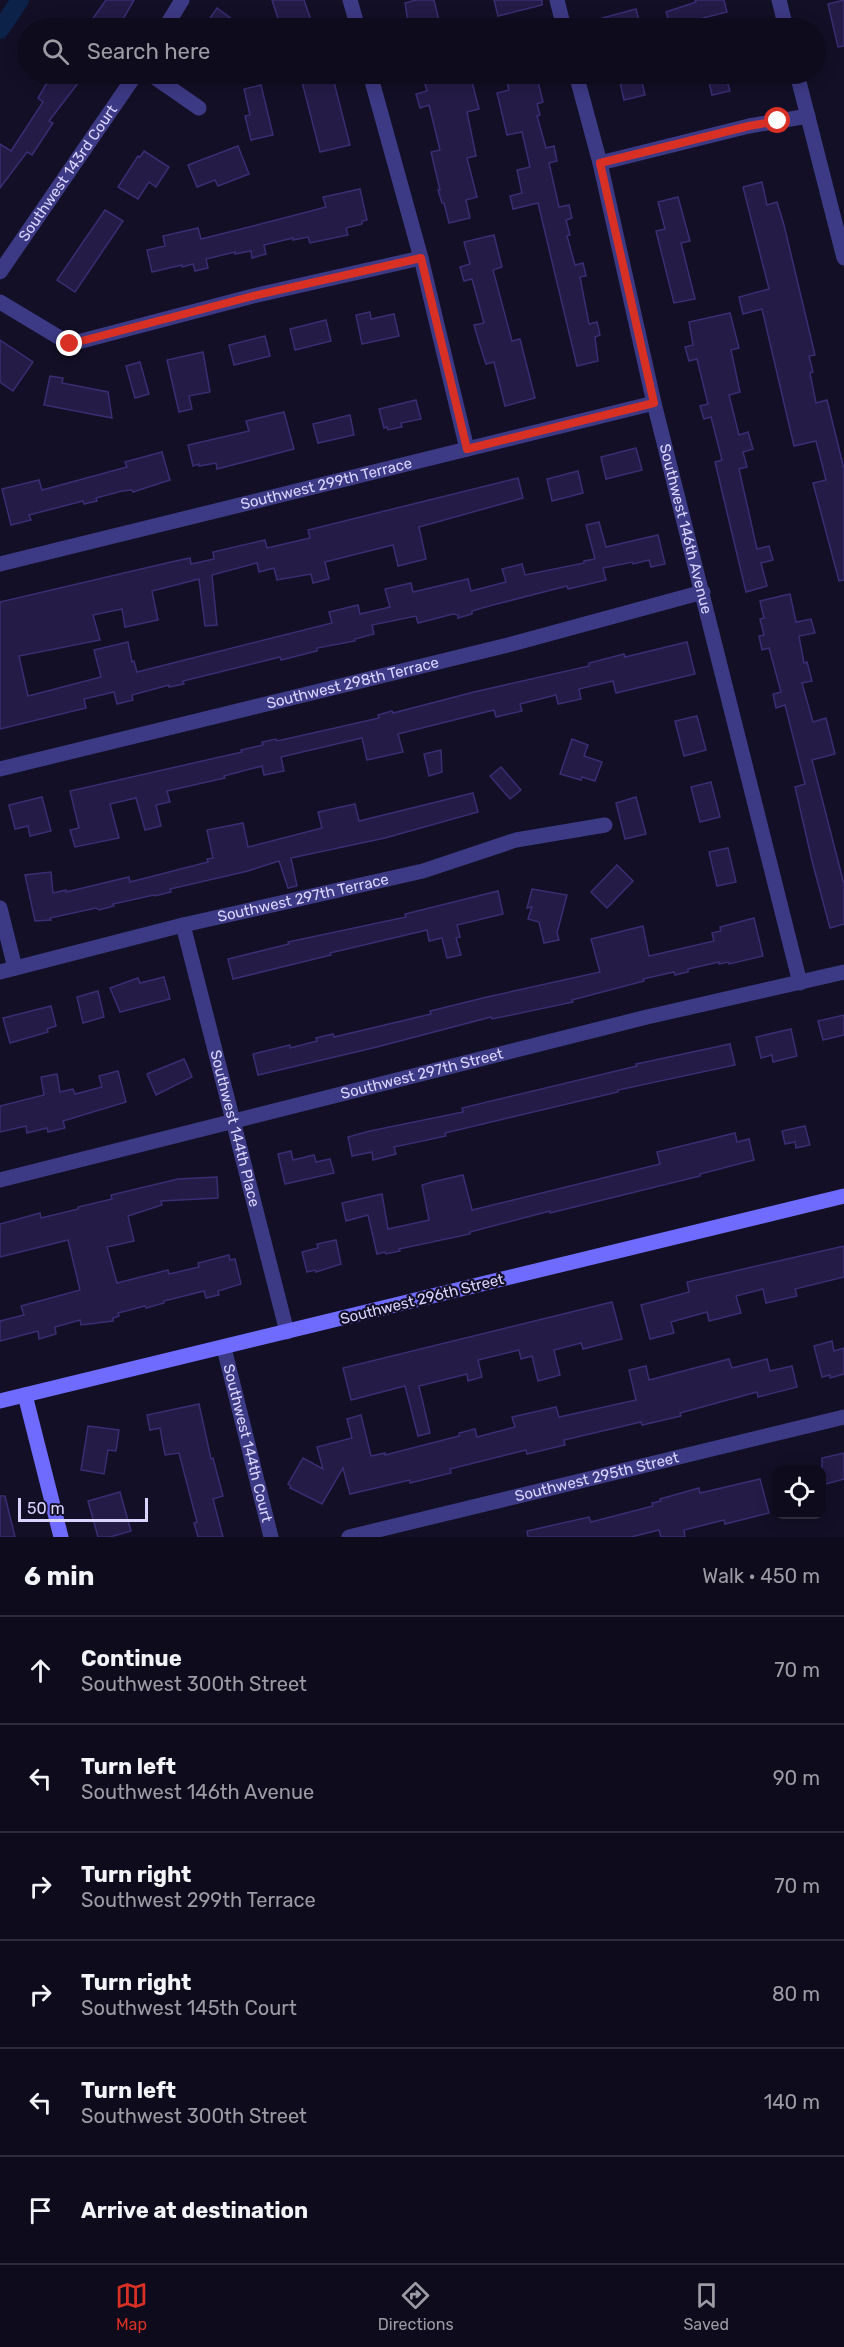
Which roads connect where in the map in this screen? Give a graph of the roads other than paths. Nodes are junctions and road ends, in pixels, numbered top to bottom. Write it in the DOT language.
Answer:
graph roads {
  1 [pos="183,0"];
  2 [pos="350,0"];
  3 [pos="557,0"];
  4 [pos="779,0"];
  5 [pos="171,18"];
  6 [pos="355,18"];
  7 [pos="562,18"];
  8 [pos="784,18"];
  9 [pos="129,84"];
  10 [pos="164,84"];
  11 [pos="373,84"];
  12 [pos="579,84"];
  13 [pos="800,84"];
  14 [pos="199,108"];
  15 [pos="808,116"];
  16 [pos="600,163"];
  17 [pos="421,258"];
  18 [pos="844,258"];
  19 [pos="0,272"];
  20 [pos="0,302"];
  21 [pos="654,403"];
  22 [pos="467,449"];
  23 [pos="0,564"];
  24 [pos="703,592"];
  25 [pos="0,769"];
  26 [pos="605,825"];
  27 [pos="0,908"];
  28 [pos="183,925"];
  29 [pos="7,970"];
  30 [pos="844,972"];
  31 [pos="800,983"];
  32 [pos="234,1123"];
  33 [pos="0,1180"];
  34 [pos="844,1196"];
  35 [pos="287,1332"];
  36 [pos="224,1348"];
  37 [pos="25,1395"];
  38 [pos="0,1401"];
  39 [pos="844,1417"];
  40 [pos="61,1537"];
  41 [pos="271,1537"];
  42 [pos="349,1537"];
  1 -- 5 [label="street"];
  2 -- 6 [label="street"];
  3 -- 7 [label="street"];
  4 -- 8 [label="street"];
  9 -- 19 [label="street, Southwest 143rd Court"];
  10 -- 14 [label="street"];
  11 -- 17 [label="street"];
  12 -- 16 [label="street, Southwest 146th Avenue"];
  13 -- 15 [label="street"];
  15 -- 16 [label="street"];
  15 -- 18 [label="street"];
  16 -- 21 [label="street, Southwest 146th Avenue"];
  17 -- 20 [label="street"];
  17 -- 22 [label="street"];
  21 -- 22 [label="street, Southwest 299th Terrace"];
  21 -- 24 [label="street, Southwest 146th Avenue"];
  22 -- 23 [label="street, Southwest 299th Terrace"];
  24 -- 25 [label="street, Southwest 298th Terrace"];
  24 -- 31 [label="street, Southwest 146th Avenue"];
  26 -- 28 [label="street, Southwest 297th Terrace"];
  27 -- 29 [label="street"];
  28 -- 29 [label="street, Southwest 297th Terrace"];
  28 -- 32 [label="street, Southwest 144th Place"];
  30 -- 31 [label="street, Southwest 297th Street"];
  31 -- 32 [label="street, Southwest 297th Street"];
  32 -- 33 [label="street, Southwest 297th Street"];
  32 -- 35 [label="street, Southwest 144th Place"];
  34 -- 35 [label="street, Southwest 296th Street"];
  35 -- 36 [label="street, Southwest 296th Street"];
  36 -- 37 [label="street, Southwest 296th Street"];
  36 -- 41 [label="street, Southwest 144th Court"];
  37 -- 38 [label="street, Southwest 296th Street"];
  37 -- 40 [label="street"];
  39 -- 42 [label="street, Southwest 295th Street"];
}
